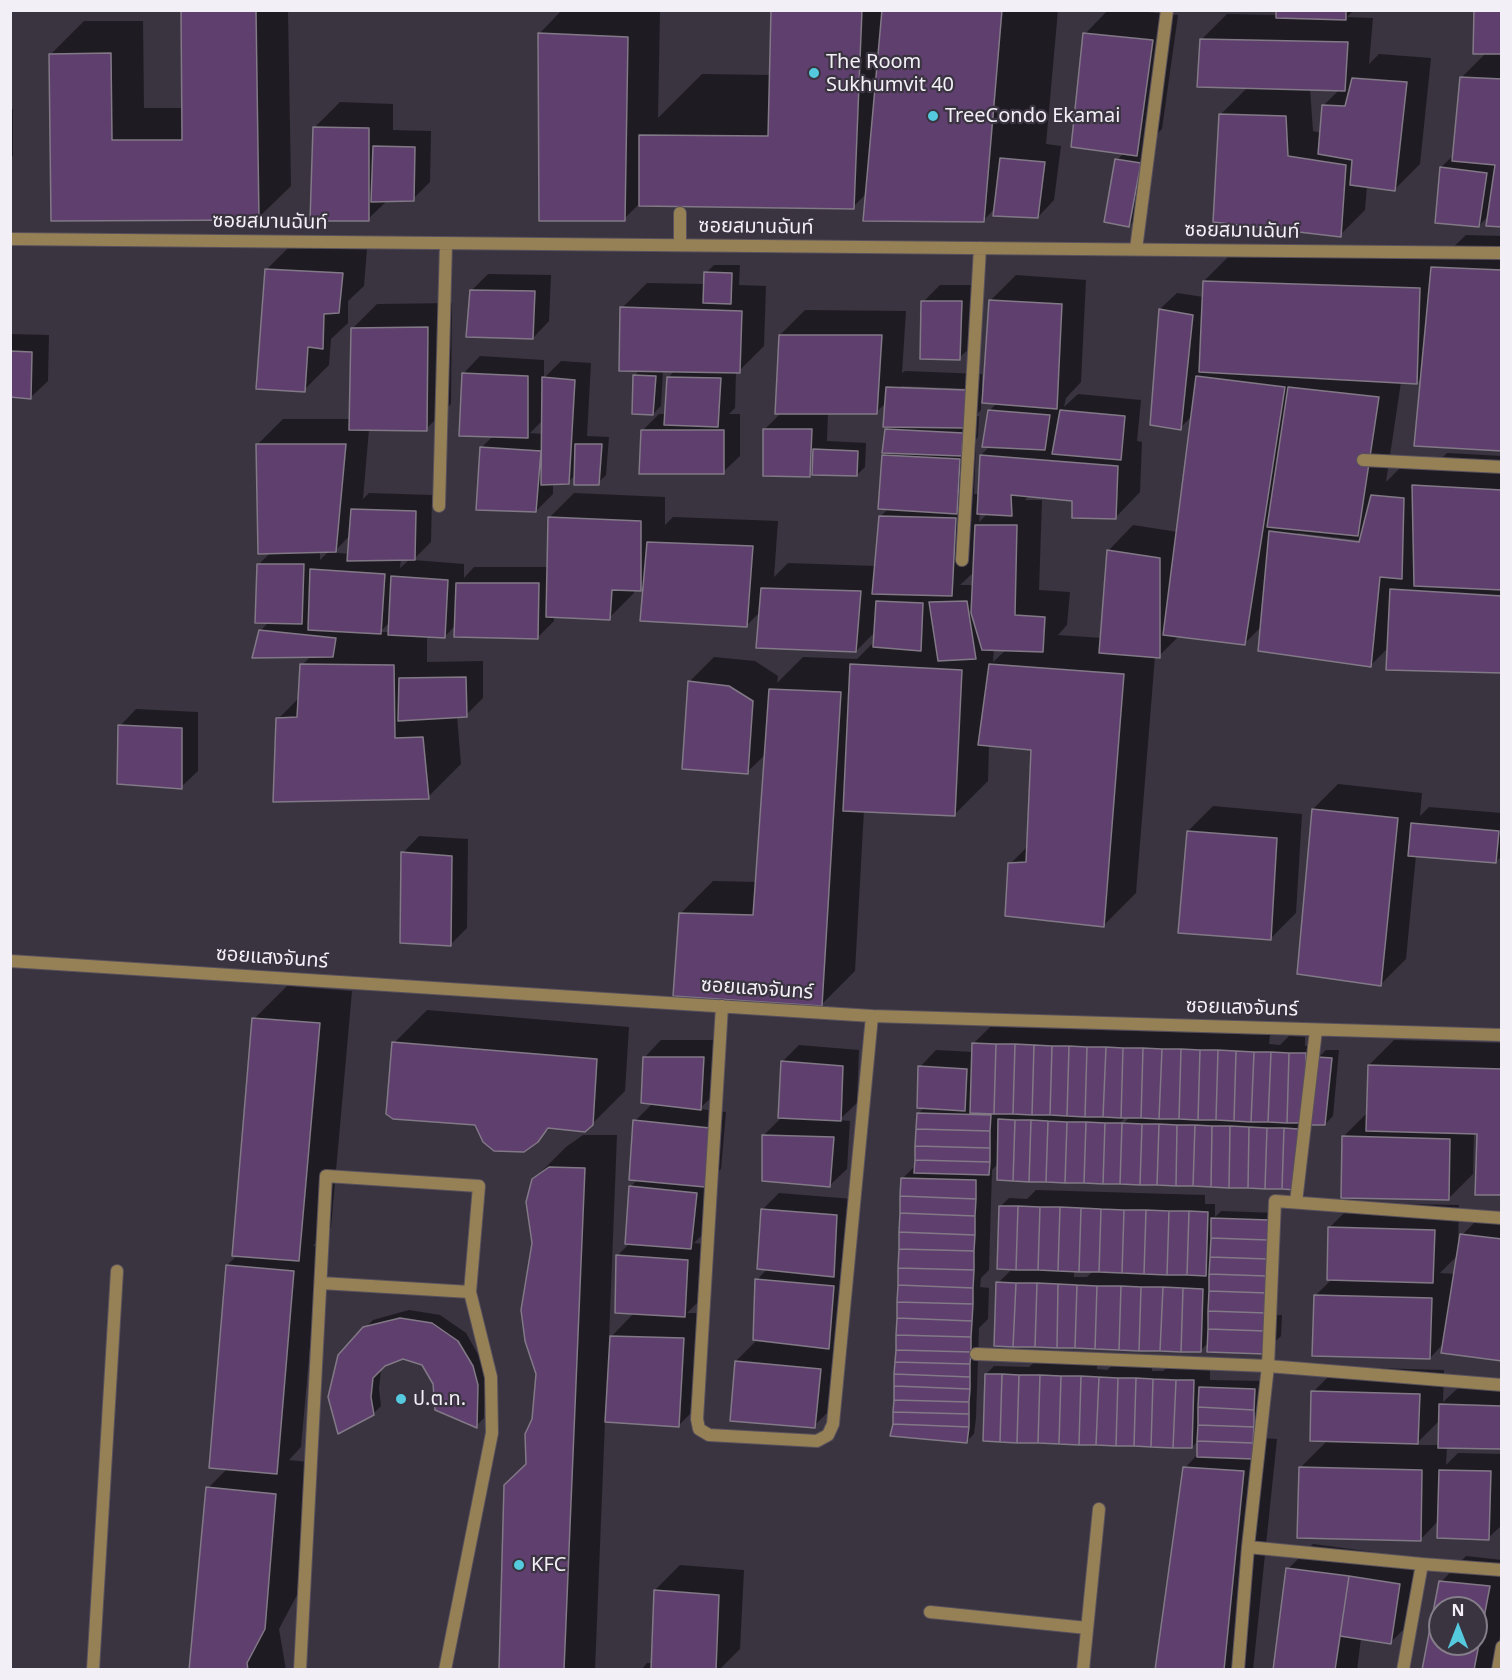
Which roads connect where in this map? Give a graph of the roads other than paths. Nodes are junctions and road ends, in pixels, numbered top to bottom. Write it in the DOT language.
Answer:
graph roads {
  1 [pos="1167,10"];
  2 [pos="680,213"];
  3 [pos="10,238"];
  4 [pos="446,243"];
  5 [pos="680,245"];
  6 [pos="980,248"];
  7 [pos="1136,249"];
  8 [pos="1502,253"];
  9 [pos="1364,460"];
  10 [pos="1502,467"];
  11 [pos="439,506"];
  12 [pos="962,560"];
  13 [pos="10,961"];
  14 [pos="722,1006"];
  15 [pos="872,1016"];
  16 [pos="1316,1030"];
  17 [pos="1502,1035"];
  18 [pos="1296,1202"];
  19 [pos="1502,1218"];
  20 [pos="117,1271"];
  21 [pos="321,1283"];
  22 [pos="470,1292"];
  23 [pos="976,1354"];
  24 [pos="1268,1366"];
  25 [pos="1502,1385"];
  26 [pos="1099,1509"];
  27 [pos="1248,1547"];
  28 [pos="1422,1564"];
  29 [pos="1502,1570"];
  30 [pos="930,1612"];
  31 [pos="1087,1628"];
  32 [pos="1502,1647"];
  33 [pos="93,1670"];
  34 [pos="300,1670"];
  35 [pos="445,1670"];
  36 [pos="1083,1670"];
  37 [pos="1239,1670"];
  38 [pos="1403,1670"];
  39 [pos="1498,1670"];
  1 -- 7 [label="street"];
  2 -- 5 [label="street"];
  3 -- 4 [label="street, ซอยสมานฉันท์"];
  4 -- 5 [label="street, ซอยสมานฉันท์"];
  4 -- 11 [label="street"];
  5 -- 6 [label="street, ซอยสมานฉันท์"];
  6 -- 7 [label="street, ซอยสมานฉันท์"];
  6 -- 12 [label="street"];
  7 -- 8 [label="street, ซอยสมานฉันท์"];
  9 -- 10 [label="street"];
  13 -- 14 [label="street, ซอยแสงจันทร์"];
  14 -- 15 [label="street, ซอยแสงจันทร์"];
  14 -- 15 [label="street"];
  15 -- 16 [label="street, ซอยแสงจันทร์"];
  16 -- 17 [label="street, ซอยแสงจันทร์"];
  16 -- 18 [label="street"];
  18 -- 19 [label="street"];
  18 -- 24 [label="street"];
  20 -- 33 [label="street"];
  21 -- 22 [label="street"];
  21 -- 22 [label="street"];
  21 -- 34 [label="street"];
  22 -- 35 [label="street"];
  23 -- 24 [label="street"];
  24 -- 25 [label="street"];
  24 -- 27 [label="street"];
  26 -- 31 [label="street"];
  27 -- 28 [label="street"];
  27 -- 37 [label="street"];
  28 -- 29 [label="street"];
  28 -- 38 [label="street"];
  30 -- 31 [label="street"];
  31 -- 36 [label="street"];
  32 -- 39 [label="street"];
}
